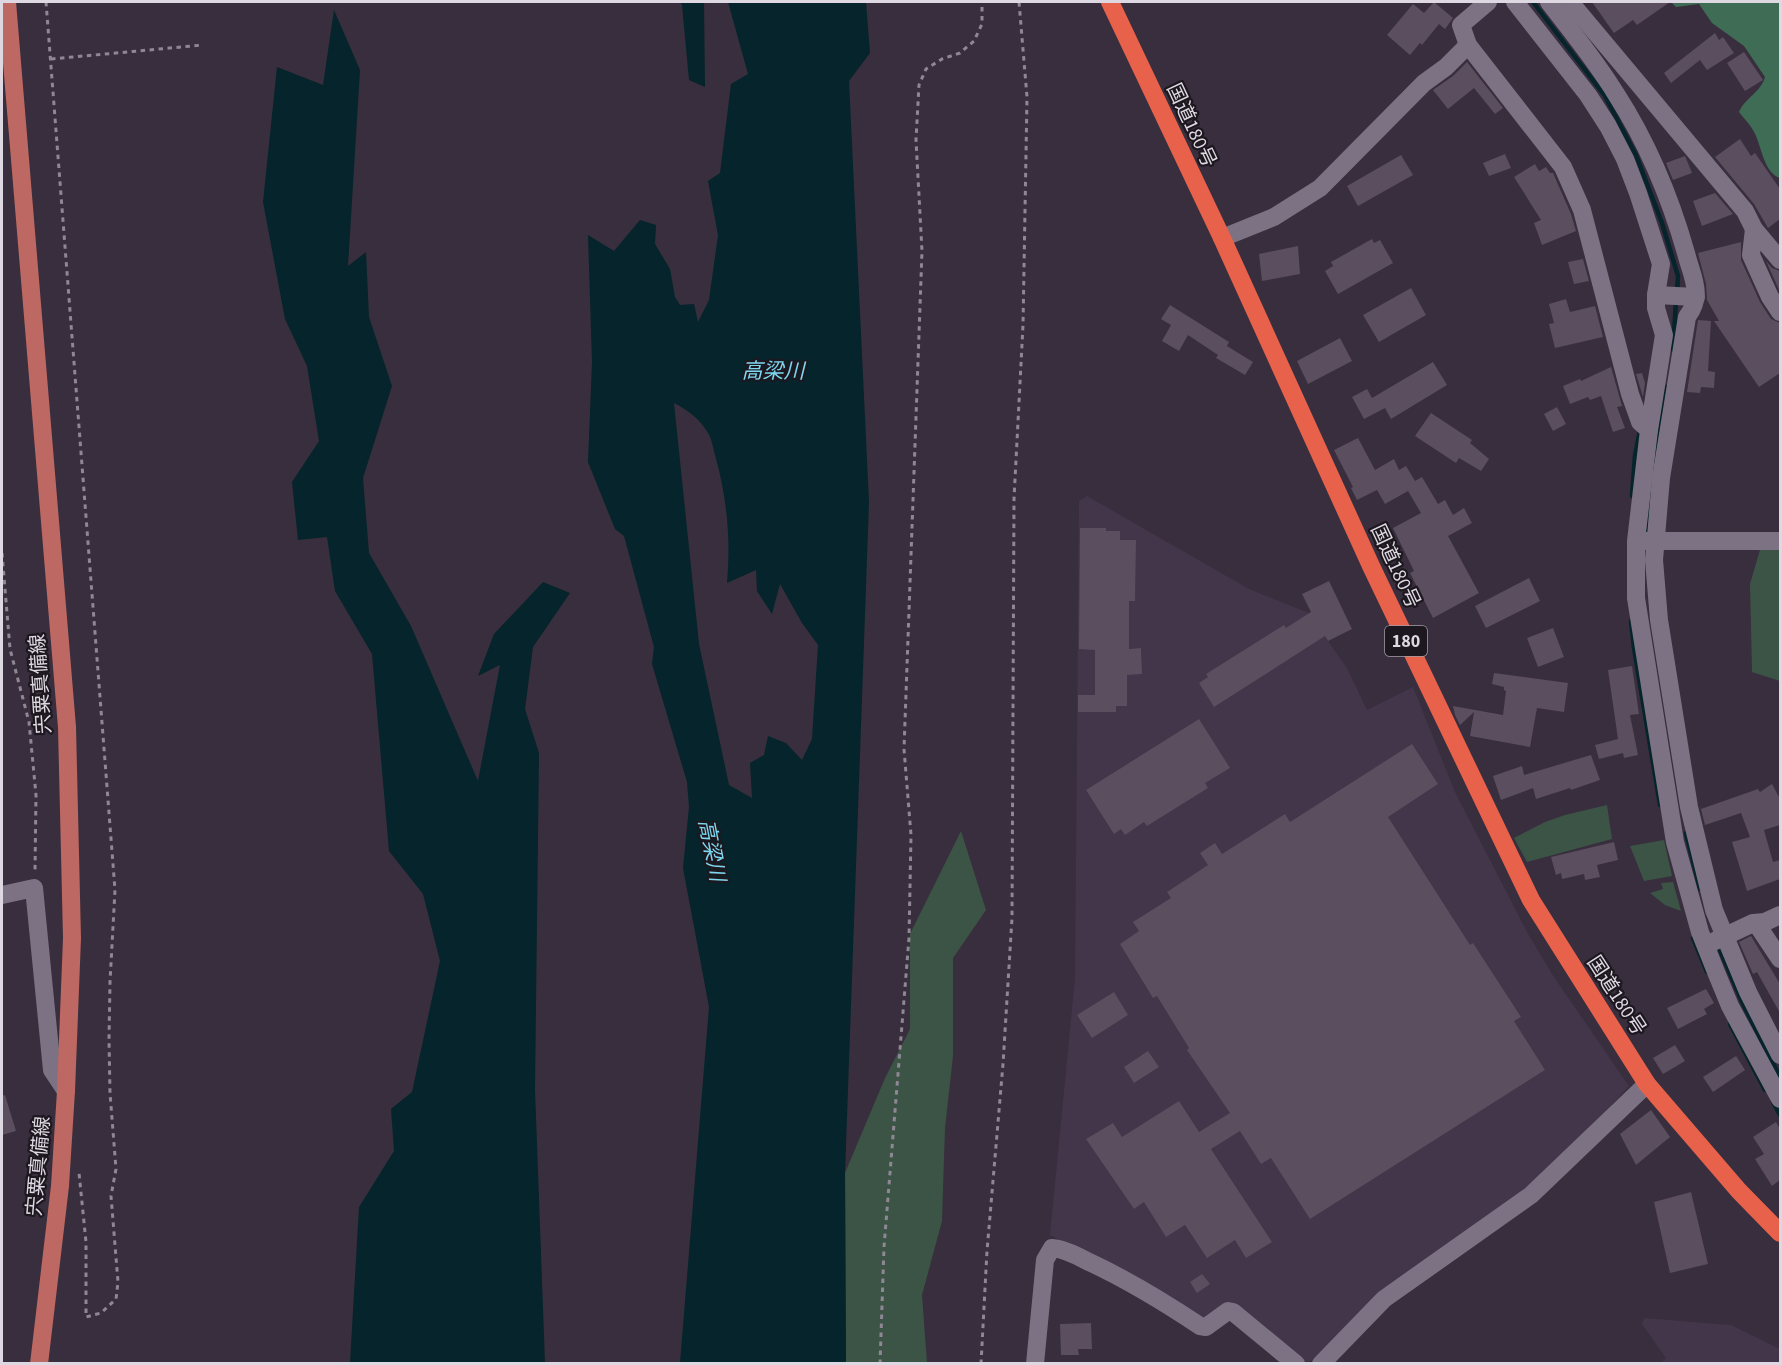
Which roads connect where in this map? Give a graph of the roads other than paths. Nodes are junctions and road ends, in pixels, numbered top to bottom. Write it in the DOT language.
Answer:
graph roads {
  1 [pos="7,2"];
  2 [pos="1110,2"];
  3 [pos="1488,2"];
  4 [pos="1515,2"];
  5 [pos="1549,2"];
  6 [pos="1570,2"];
  7 [pos="1468,45"];
  8 [pos="1596,62"];
  9 [pos="1635,80"];
  10 [pos="1755,229"];
  11 [pos="1222,238"];
  12 [pos="1780,260"];
  13 [pos="1661,295"];
  14 [pos="1691,296"];
  15 [pos="1780,312"];
  16 [pos="1645,427"];
  17 [pos="1646,541"];
  18 [pos="1780,541"];
  19 [pos="2,895"];
  20 [pos="1780,915"];
  21 [pos="1756,923"];
  22 [pos="1715,941"];
  23 [pos="1780,959"];
  24 [pos="1780,1055"];
  25 [pos="1647,1084"];
  26 [pos="66,1091"];
  27 [pos="1780,1099"];
  28 [pos="1780,1233"];
  29 [pos="1035,1357"];
  30 [pos="39,1364"];
  31 [pos="1296,1364"];
  32 [pos="1321,1364"];
  1 -- 26 [label="main road, 宍粟真備線"];
  2 -- 11 [label="highway, 国道180号 / 180"];
  3 -- 7 [label="street"];
  4 -- 13 [label="street"];
  5 -- 8 [label="street"];
  6 -- 9 [label="street"];
  7 -- 11 [label="street"];
  7 -- 16 [label="street"];
  8 -- 9 [label="street"];
  8 -- 14 [label="street"];
  9 -- 10 [label="street"];
  10 -- 12 [label="street"];
  10 -- 15 [label="street"];
  11 -- 25 [label="highway, 国道180号 / 180"];
  13 -- 14 [label="street"];
  13 -- 16 [label="street"];
  14 -- 17 [label="street"];
  16 -- 17 [label="street"];
  17 -- 18 [label="street"];
  17 -- 22 [label="street"];
  17 -- 22 [label="street"];
  19 -- 26 [label="street"];
  20 -- 21 [label="street"];
  21 -- 22 [label="street"];
  21 -- 23 [label="street"];
  22 -- 24 [label="street"];
  22 -- 27 [label="street"];
  25 -- 28 [label="highway, 国道180号 / 180"];
  25 -- 32 [label="street"];
  26 -- 30 [label="main road, 宍粟真備線"];
  29 -- 31 [label="street"];
}
